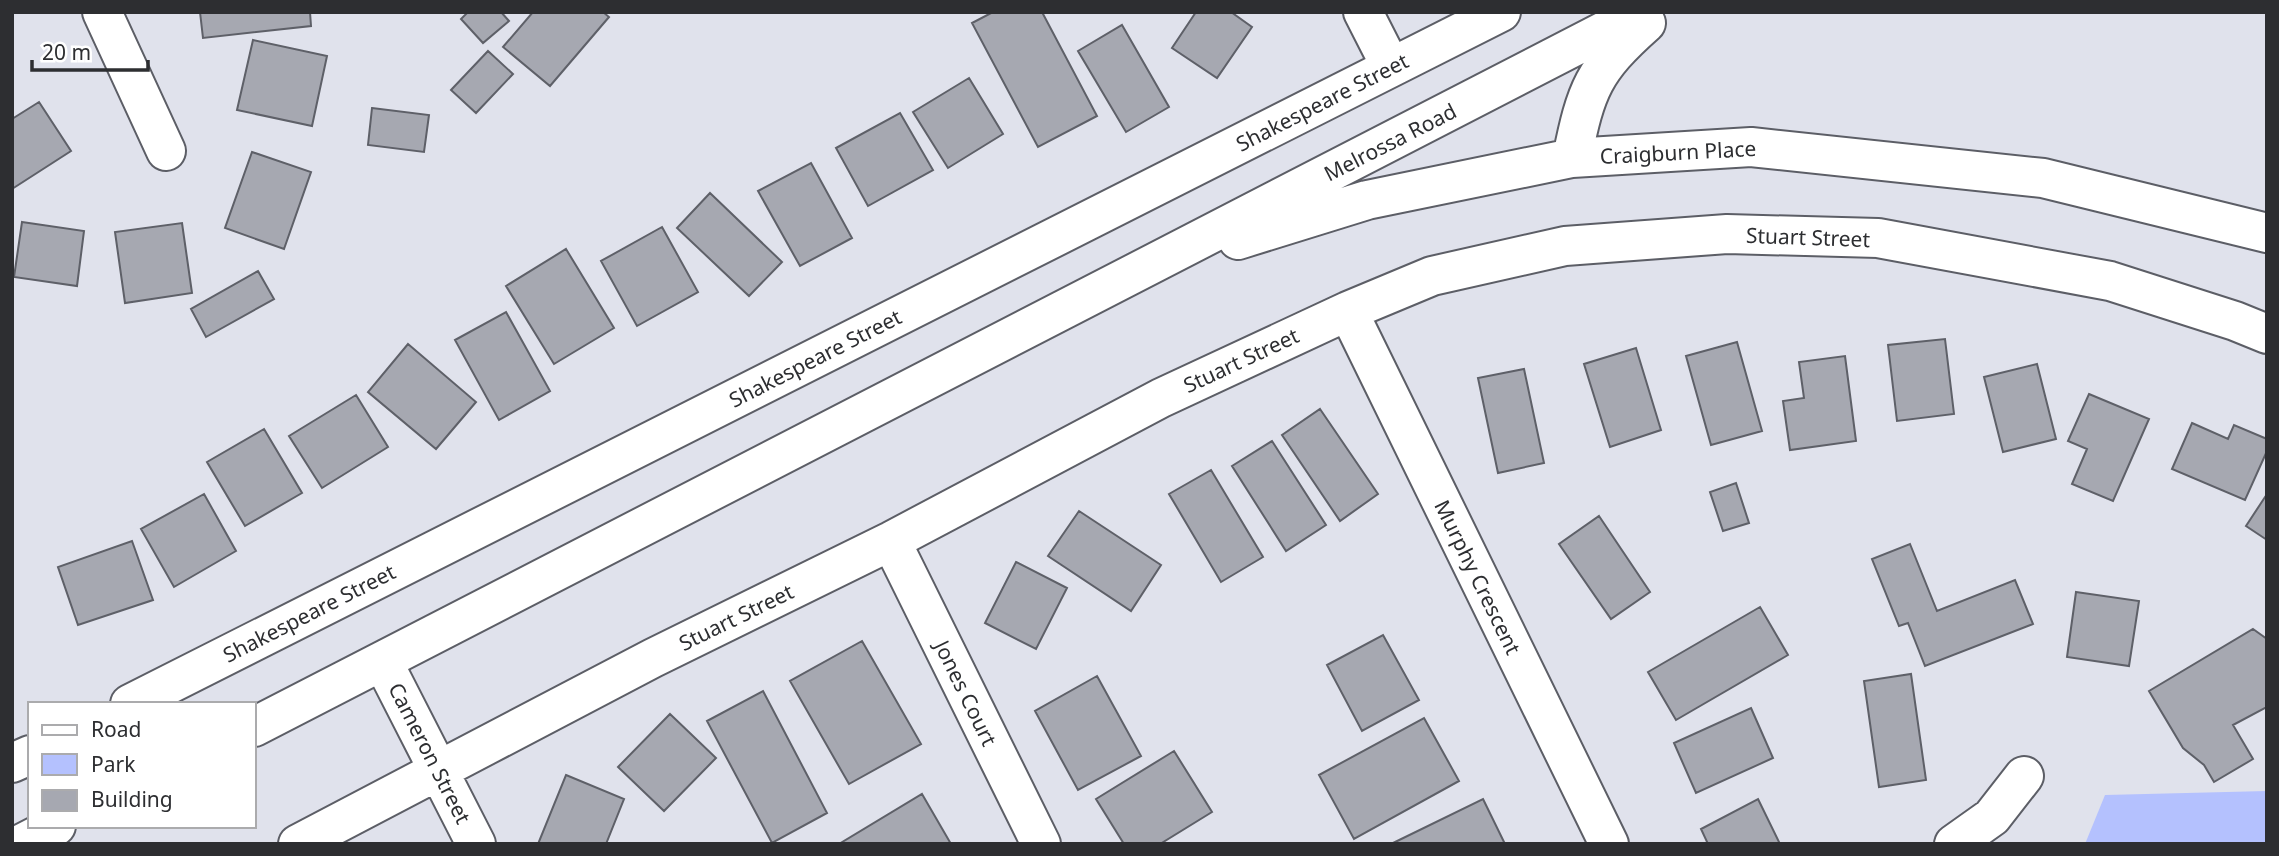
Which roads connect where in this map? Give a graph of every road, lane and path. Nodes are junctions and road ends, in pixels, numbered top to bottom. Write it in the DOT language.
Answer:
graph roads {
  1 [pos="102,12"];
  2 [pos="1363,12"];
  3 [pos="1500,12"];
  4 [pos="1641,12"];
  5 [pos="1658,12"];
  6 [pos="1391,68"];
  7 [pos="166,151"];
  8 [pos="1572,158"];
  9 [pos="2267,233"];
  10 [pos="1139,271"];
  11 [pos="1348,311"];
  12 [pos="2267,334"];
  13 [pos="891,541"];
  14 [pos="383,662"];
  15 [pos="134,702"];
  16 [pos="256,726"];
  17 [pos="28,756"];
  18 [pos="12,763"];
  19 [pos="437,769"];
  20 [pos="2024,776"];
  21 [pos="52,828"];
  22 [pos="21,844"];
  23 [pos="298,844"];
  24 [pos="476,844"];
  25 [pos="1041,844"];
  26 [pos="1609,844"];
  27 [pos="1954,844"];
  1 -- 7 [label="street"];
  2 -- 6 [label="street"];
  3 -- 6 [label="street, Shakespeare Street"];
  4 -- 10 [label="street, Melrossa Road"];
  5 -- 8 [label="street"];
  6 -- 15 [label="street, Shakespeare Street"];
  8 -- 9 [label="street, Craigburn Place"];
  8 -- 10 [label="street, Craigburn Place"];
  10 -- 14 [label="street"];
  11 -- 12 [label="street, Stuart Street"];
  11 -- 13 [label="street, Stuart Street"];
  11 -- 26 [label="street, Murphy Crescent"];
  13 -- 19 [label="street, Stuart Street"];
  13 -- 25 [label="street, Jones Court"];
  14 -- 16 [label="street"];
  14 -- 19 [label="street, Cameron Street"];
  17 -- 18 [label="street"];
  19 -- 23 [label="street, Stuart Street"];
  19 -- 24 [label="street, Cameron Street"];
  20 -- 27 [label="street"];
  21 -- 22 [label="street"];
}
